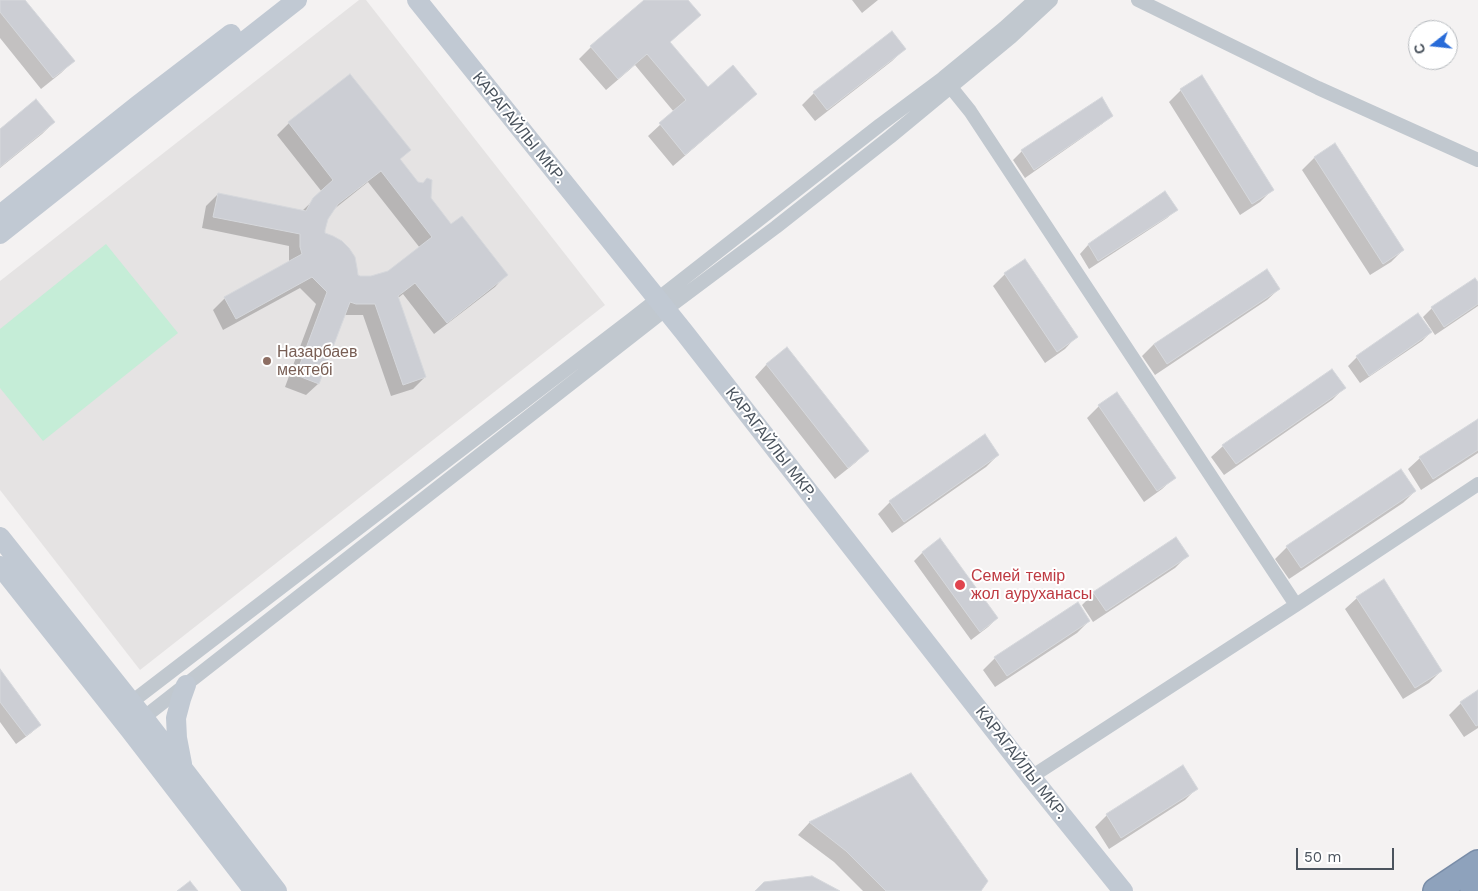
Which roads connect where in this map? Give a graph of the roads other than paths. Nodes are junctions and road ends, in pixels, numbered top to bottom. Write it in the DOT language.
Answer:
graph roads {
  1 [pos="276,0"];
  2 [pos="297,0"];
  3 [pos="417,0"];
  4 [pos="1035,0"];
  5 [pos="1051,0"];
  6 [pos="1138,0"];
  7 [pos="947,82"];
  8 [pos="1478,160"];
  9 [pos="0,215"];
  10 [pos="0,234"];
  11 [pos="661,304"];
  12 [pos="1478,484"];
  13 [pos="0,537"];
  14 [pos="0,566"];
  15 [pos="1296,605"];
  16 [pos="186,685"];
  17 [pos="124,708"];
  18 [pos="137,724"];
  19 [pos="182,768"];
  20 [pos="1031,777"];
  21 [pos="1478,863"];
  22 [pos="1478,888"];
  23 [pos="254,891"];
  24 [pos="277,891"];
  25 [pos="1123,891"];
  26 [pos="1436,891"];
  27 [pos="1473,891"];
  1 -- 9 [label="street"];
  2 -- 10 [label="street"];
  3 -- 11 [label="street, КАРАГАЙЛЫ МКР."];
  4 -- 7 [label="street"];
  5 -- 7 [label="street"];
  6 -- 8 [label="street"];
  7 -- 11 [label="street"];
  7 -- 15 [label="street"];
  11 -- 16 [label="street"];
  11 -- 17 [label="street"];
  11 -- 20 [label="street, КАРАГАЙЛЫ МКР."];
  12 -- 15 [label="street"];
  13 -- 17 [label="street"];
  14 -- 17 [label="street"];
  15 -- 20 [label="street"];
  16 -- 18 [label="street"];
  16 -- 19 [label="street"];
  17 -- 18 [label="street"];
  18 -- 19 [label="street"];
  18 -- 23 [label="street"];
  19 -- 24 [label="street"];
  20 -- 25 [label="street, КАРАГАЙЛЫ МКР."];
  21 -- 26 [label="highway"];
  22 -- 27 [label="highway"];
}
